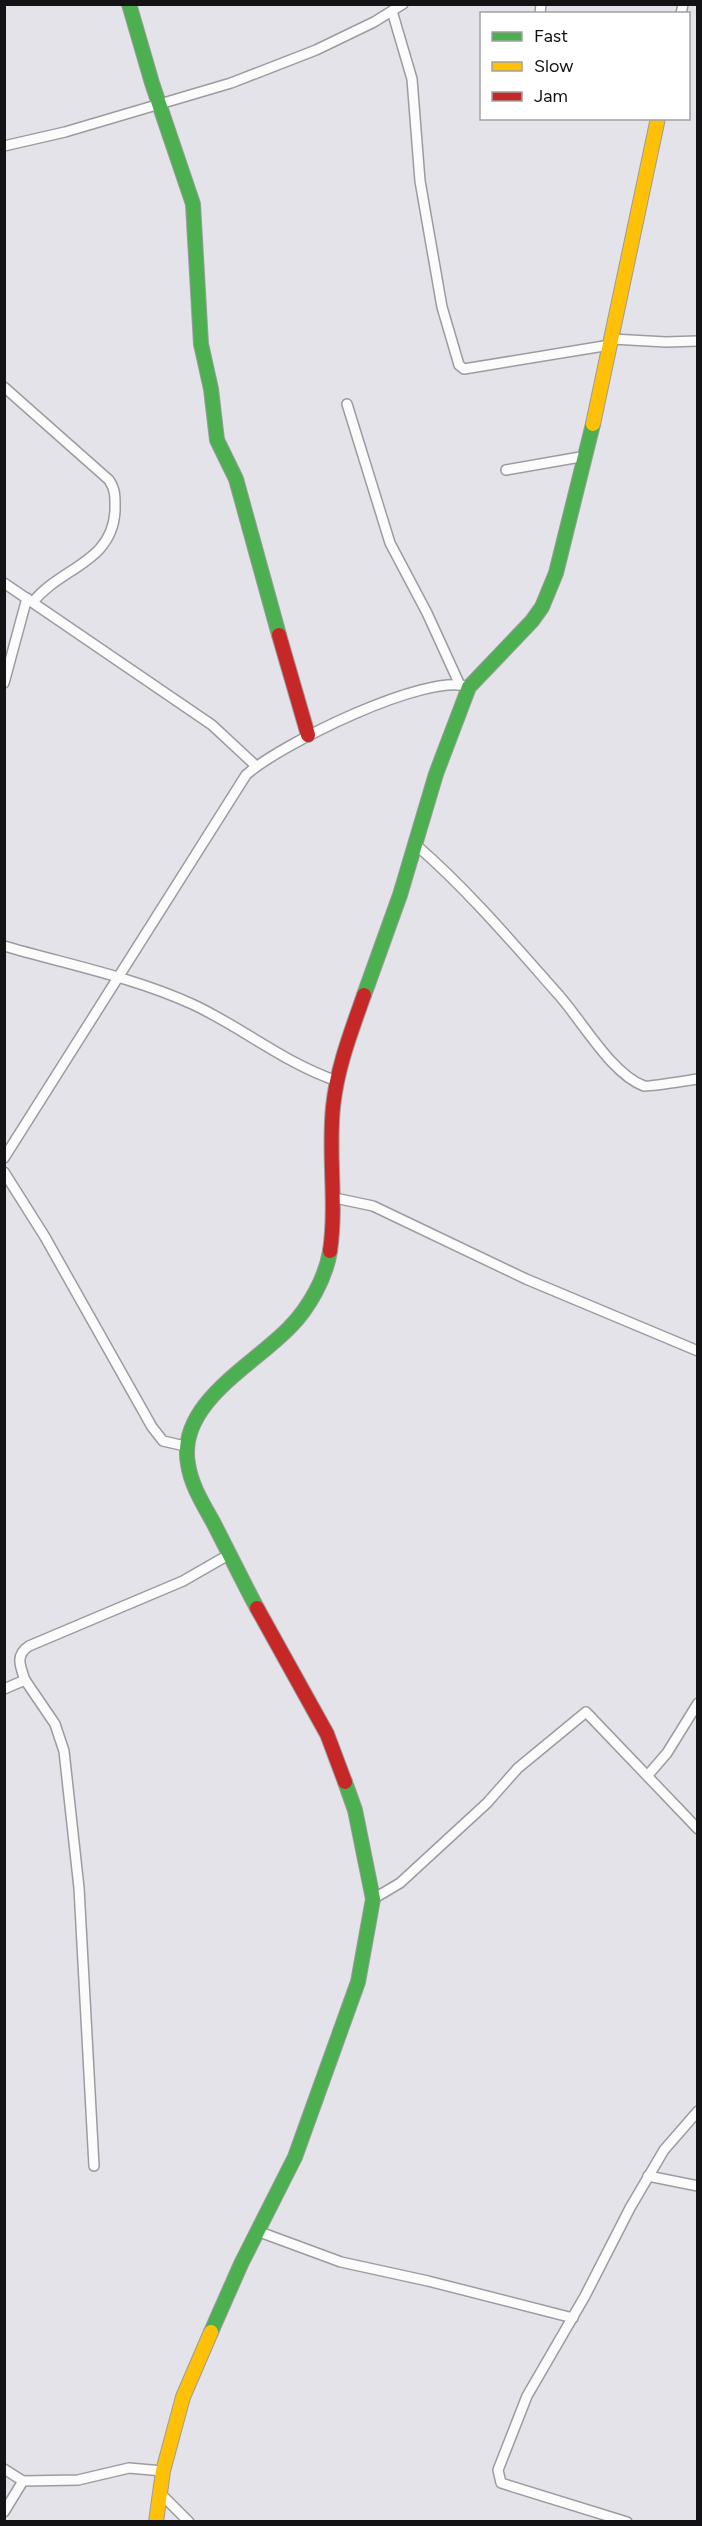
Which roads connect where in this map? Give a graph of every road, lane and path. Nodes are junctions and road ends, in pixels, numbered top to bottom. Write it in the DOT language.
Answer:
graph roads {
  1 [pos="129,4"];
  2 [pos="403,4"];
  3 [pos="392,11"];
  4 [pos="160,103"];
  5 [pos="658,120"];
  6 [pos="4,146"];
  7 [pos="698,341"];
  8 [pos="611,342"];
  9 [pos="4,387"];
  10 [pos="347,404"];
  11 [pos="586,456"];
  12 [pos="506,470"];
  13 [pos="4,583"];
  14 [pos="30,600"];
  15 [pos="4,683"];
  16 [pos="464,685"];
  17 [pos="308,735"];
  18 [pos="256,766"];
  19 [pos="415,844"];
  20 [pos="4,946"];
  21 [pos="115,978"];
  22 [pos="698,1079"];
  23 [pos="337,1081"];
  24 [pos="4,1158"];
  25 [pos="4,1172"];
  26 [pos="335,1198"];
  27 [pos="698,1351"];
  28 [pos="185,1446"];
  29 [pos="230,1554"];
  30 [pos="25,1680"];
  31 [pos="4,1689"];
  32 [pos="698,1703"];
  33 [pos="648,1775"];
  34 [pos="698,1829"];
  35 [pos="373,1899"];
  36 [pos="698,2111"];
  37 [pos="94,2166"];
  38 [pos="648,2176"];
  39 [pos="698,2186"];
  40 [pos="256,2231"];
  41 [pos="573,2318"];
  42 [pos="4,2469"];
  43 [pos="163,2471"];
  44 [pos="23,2481"];
  45 [pos="160,2493"];
  46 [pos="4,2512"];
  47 [pos="156,2522"];
  48 [pos="189,2522"];
  49 [pos="627,2522"];
  1 -- 4 [label="street"];
  2 -- 3 [label="street"];
  3 -- 4 [label="street"];
  3 -- 8 [label="street"];
  4 -- 6 [label="street"];
  4 -- 17 [label="street"];
  5 -- 8 [label="street"];
  7 -- 8 [label="street"];
  8 -- 11 [label="street"];
  9 -- 14 [label="street"];
  10 -- 16 [label="street"];
  11 -- 12 [label="street"];
  11 -- 16 [label="street"];
  13 -- 14 [label="street"];
  14 -- 15 [label="street"];
  14 -- 18 [label="street"];
  16 -- 17 [label="street"];
  16 -- 19 [label="street"];
  17 -- 18 [label="street"];
  18 -- 21 [label="street"];
  19 -- 22 [label="street"];
  19 -- 23 [label="street"];
  20 -- 21 [label="street"];
  21 -- 23 [label="street"];
  21 -- 24 [label="street"];
  23 -- 26 [label="street"];
  25 -- 28 [label="street"];
  26 -- 27 [label="street"];
  26 -- 28 [label="street"];
  28 -- 29 [label="street"];
  29 -- 30 [label="street"];
  29 -- 35 [label="street"];
  30 -- 31 [label="street"];
  30 -- 37 [label="street"];
  32 -- 33 [label="street"];
  33 -- 34 [label="street"];
  33 -- 35 [label="street"];
  35 -- 40 [label="street"];
  36 -- 38 [label="street"];
  38 -- 39 [label="street"];
  38 -- 41 [label="street"];
  40 -- 41 [label="street"];
  40 -- 43 [label="street"];
  41 -- 49 [label="street"];
  42 -- 44 [label="street"];
  43 -- 44 [label="street"];
  43 -- 45 [label="street"];
  44 -- 46 [label="street"];
  45 -- 47 [label="street"];
  45 -- 48 [label="street"];
}
